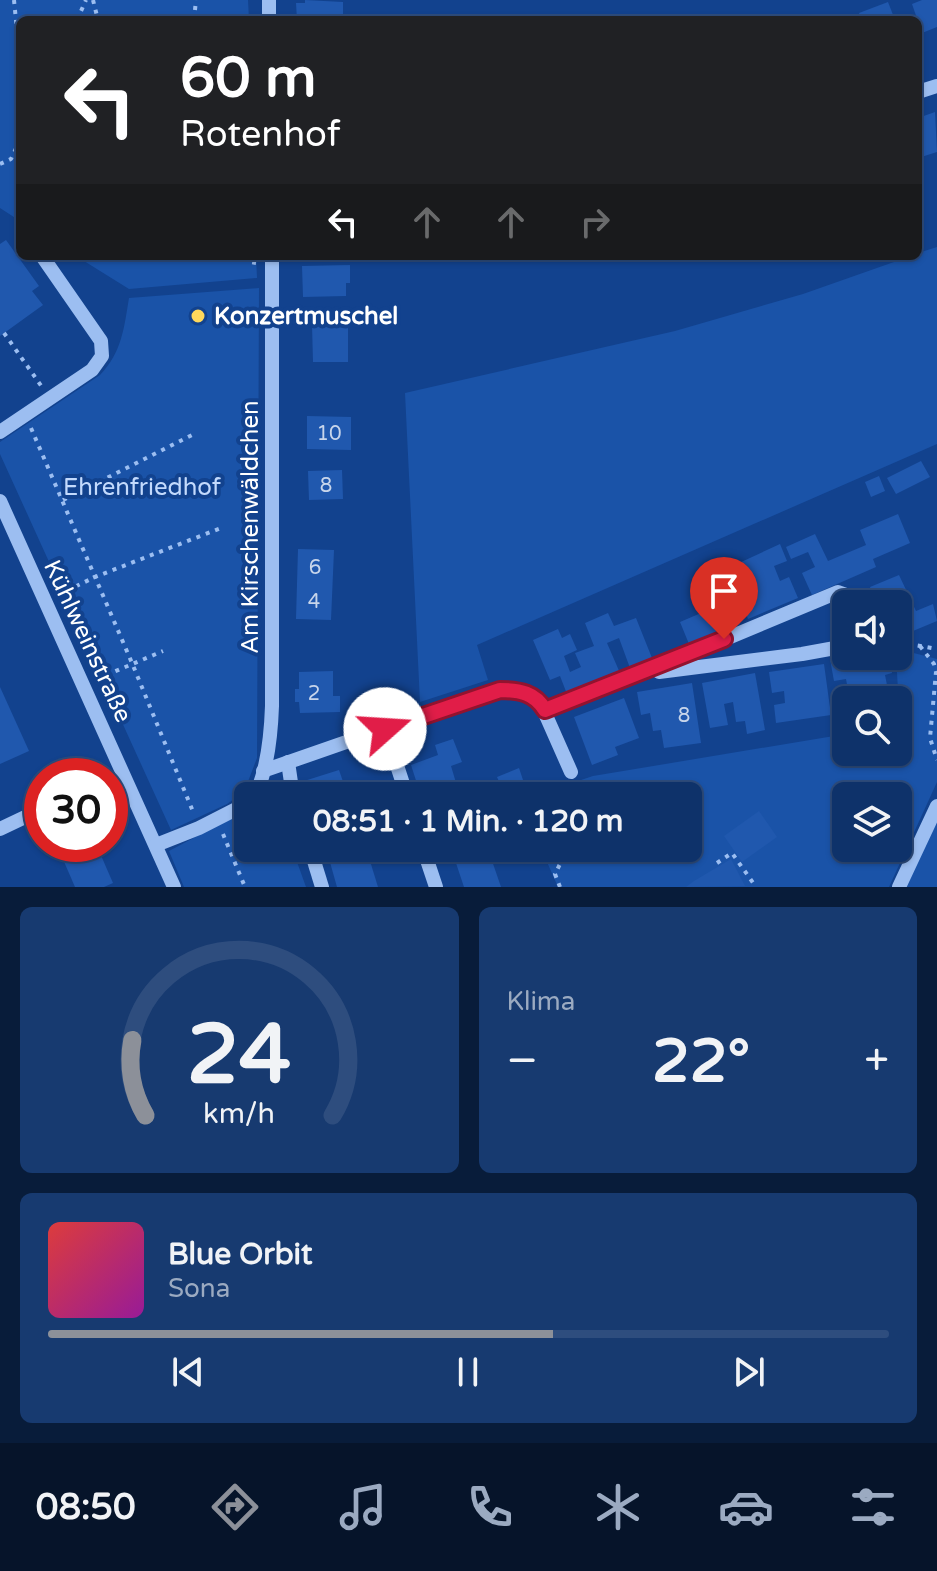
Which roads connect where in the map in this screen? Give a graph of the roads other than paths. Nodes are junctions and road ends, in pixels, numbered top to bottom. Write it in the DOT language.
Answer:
graph roads {
  1 [pos="45,260"];
  2 [pos="272,260"];
  3 [pos="0,432"];
  4 [pos="0,501"];
  5 [pos="832,595"];
  6 [pos="832,649"];
  7 [pos="639,675"];
  8 [pos="545,710"];
  9 [pos="385,729"];
  10 [pos="110,758"];
  11 [pos="288,762"];
  12 [pos="263,771"];
  13 [pos="571,772"];
  14 [pos="259,782"];
  15 [pos="291,782"];
  16 [pos="402,782"];
  17 [pos="128,795"];
  18 [pos="937,806"];
  19 [pos="234,810"];
  20 [pos="24,818"];
  21 [pos="0,829"];
  22 [pos="156,845"];
  23 [pos="314,862"];
  24 [pos="428,862"];
  25 [pos="174,887"];
  26 [pos="322,887"];
  27 [pos="436,887"];
  28 [pos="899,887"];
  1 -- 3 [label="street"];
  2 -- 12 [label="street, Am Kirschenwäldchen"];
  4 -- 10 [label="street, Kühlweinstraße"];
  5 -- 7 [label="street"];
  6 -- 7 [label="street"];
  7 -- 8 [label="street"];
  8 -- 9 [label="street"];
  8 -- 13 [label="street"];
  9 -- 11 [label="street"];
  9 -- 16 [label="street"];
  11 -- 12 [label="street"];
  11 -- 15 [label="street"];
  12 -- 14 [label="street, Am Kirschenwäldchen"];
  17 -- 22 [label="street, Kühlweinstraße"];
  18 -- 28 [label="street"];
  19 -- 22 [label="street"];
  20 -- 21 [label="street"];
  22 -- 25 [label="street, Kühlweinstraße"];
  23 -- 26 [label="street"];
  24 -- 27 [label="street"];
}
